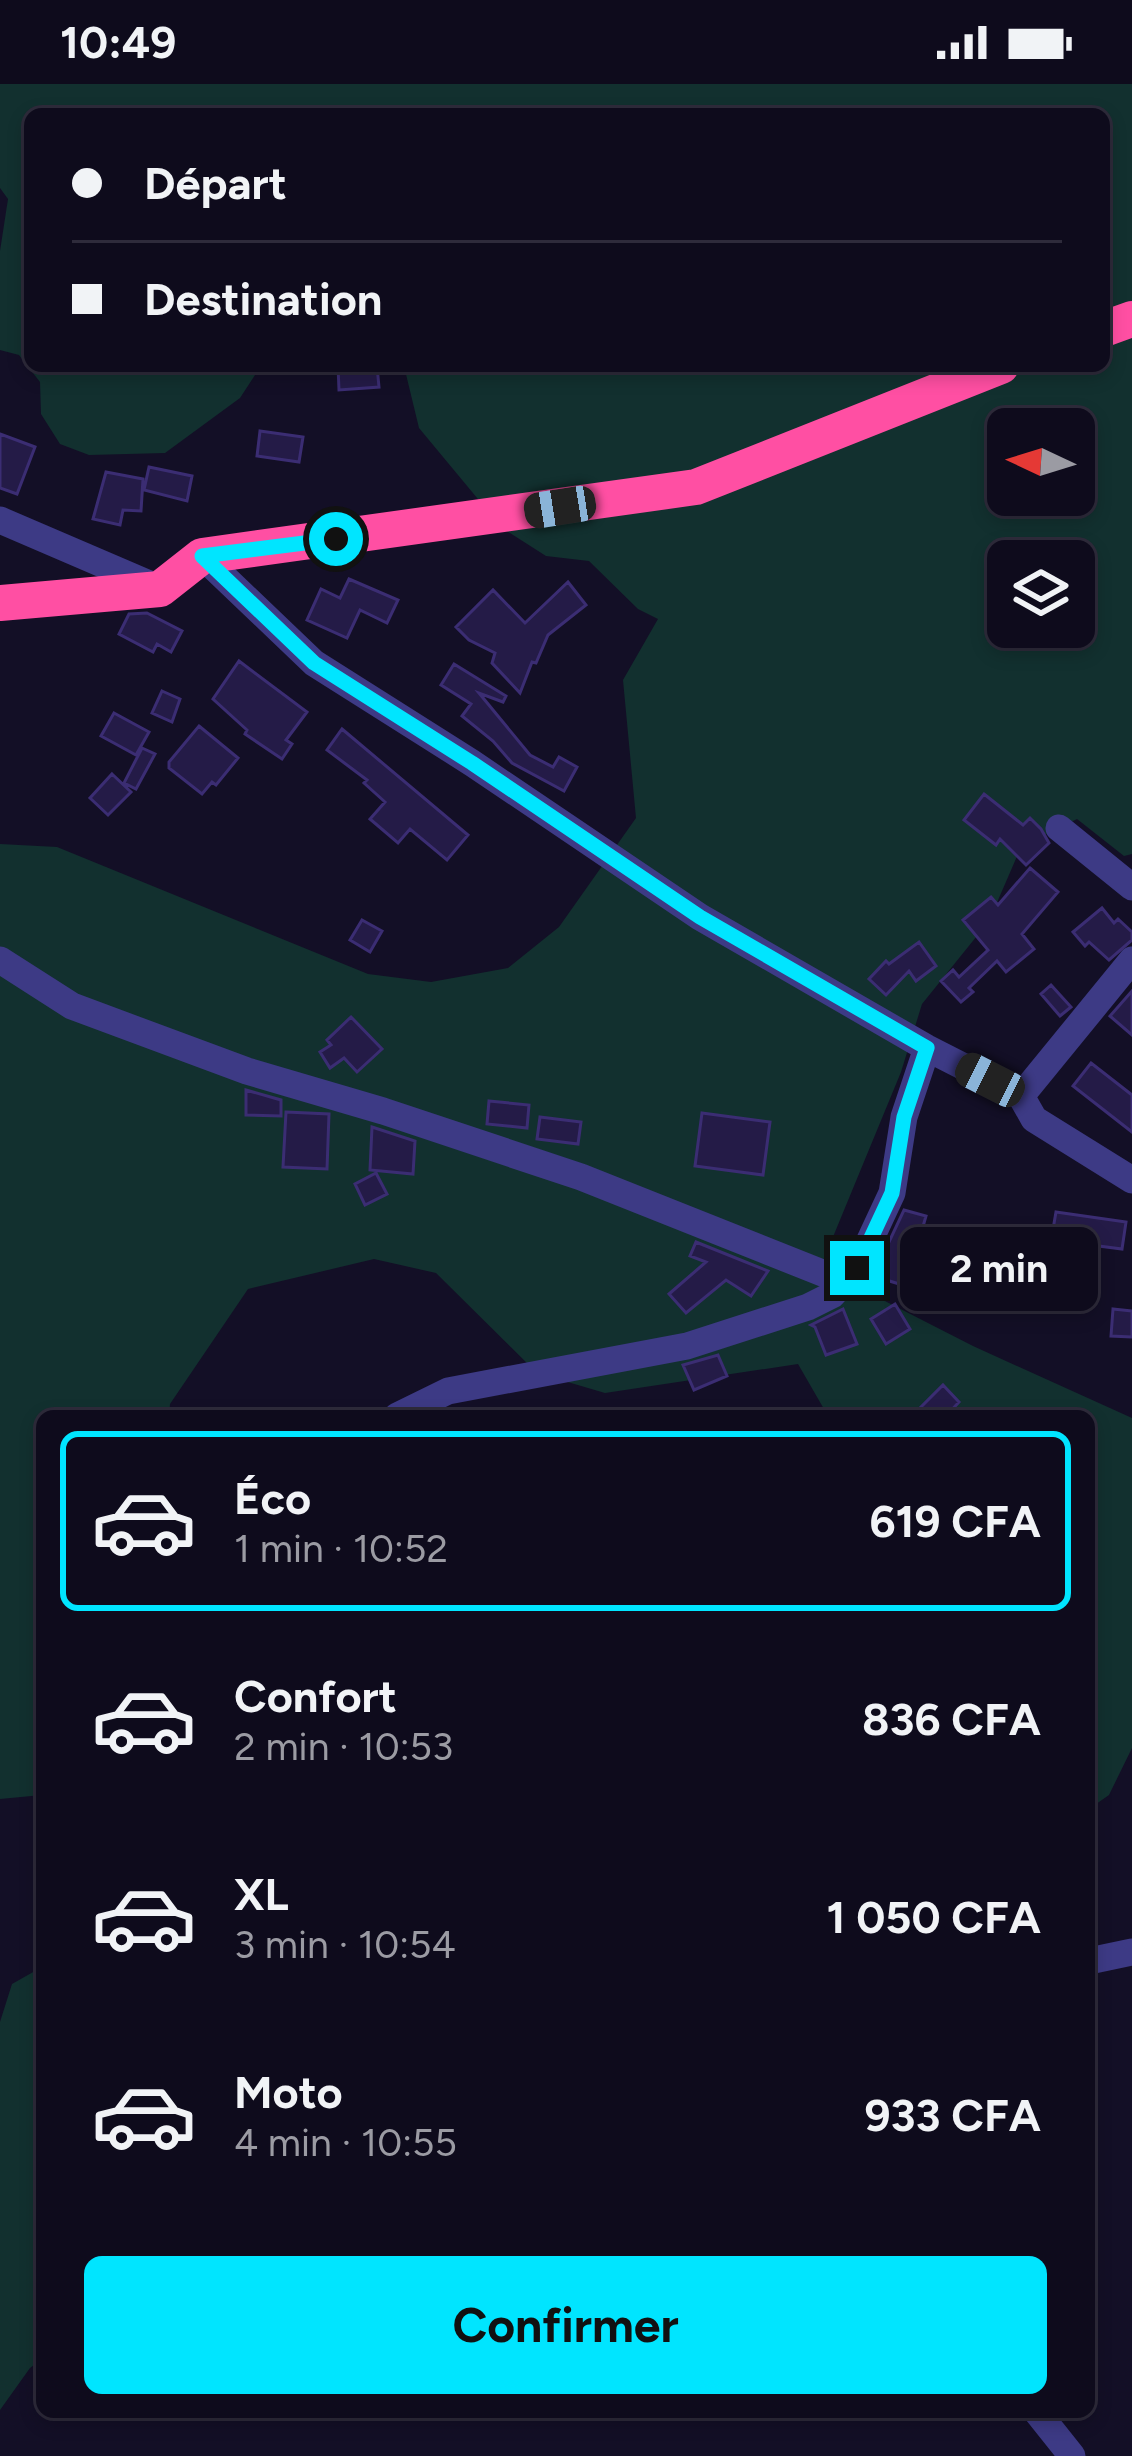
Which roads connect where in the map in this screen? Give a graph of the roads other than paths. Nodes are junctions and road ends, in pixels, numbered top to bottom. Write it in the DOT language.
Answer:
graph roads {
  1 [pos="986,372"];
  2 [pos="0,520"];
  3 [pos="202,556"];
  4 [pos="160,589"];
  5 [pos="0,603"];
  6 [pos="1059,828"];
  7 [pos="1132,887"];
  8 [pos="0,960"];
  9 [pos="1132,960"];
  10 [pos="927,1048"];
  11 [pos="1022,1096"];
  12 [pos="1132,1180"];
  13 [pos="845,1282"];
  14 [pos="409,1410"];
  15 [pos="1132,1952"];
  16 [pos="1095,1960"];
  17 [pos="1042,2418"];
  18 [pos="1072,2456"];
  1 -- 3 [label="highway"];
  2 -- 4 [label="street"];
  3 -- 4 [label="highway"];
  3 -- 10 [label="street"];
  4 -- 5 [label="highway"];
  6 -- 7 [label="street"];
  8 -- 13 [label="street"];
  9 -- 11 [label="street"];
  10 -- 11 [label="street"];
  10 -- 13 [label="street"];
  11 -- 12 [label="street"];
  13 -- 14 [label="street"];
  15 -- 16 [label="street"];
  17 -- 18 [label="street"];
}
